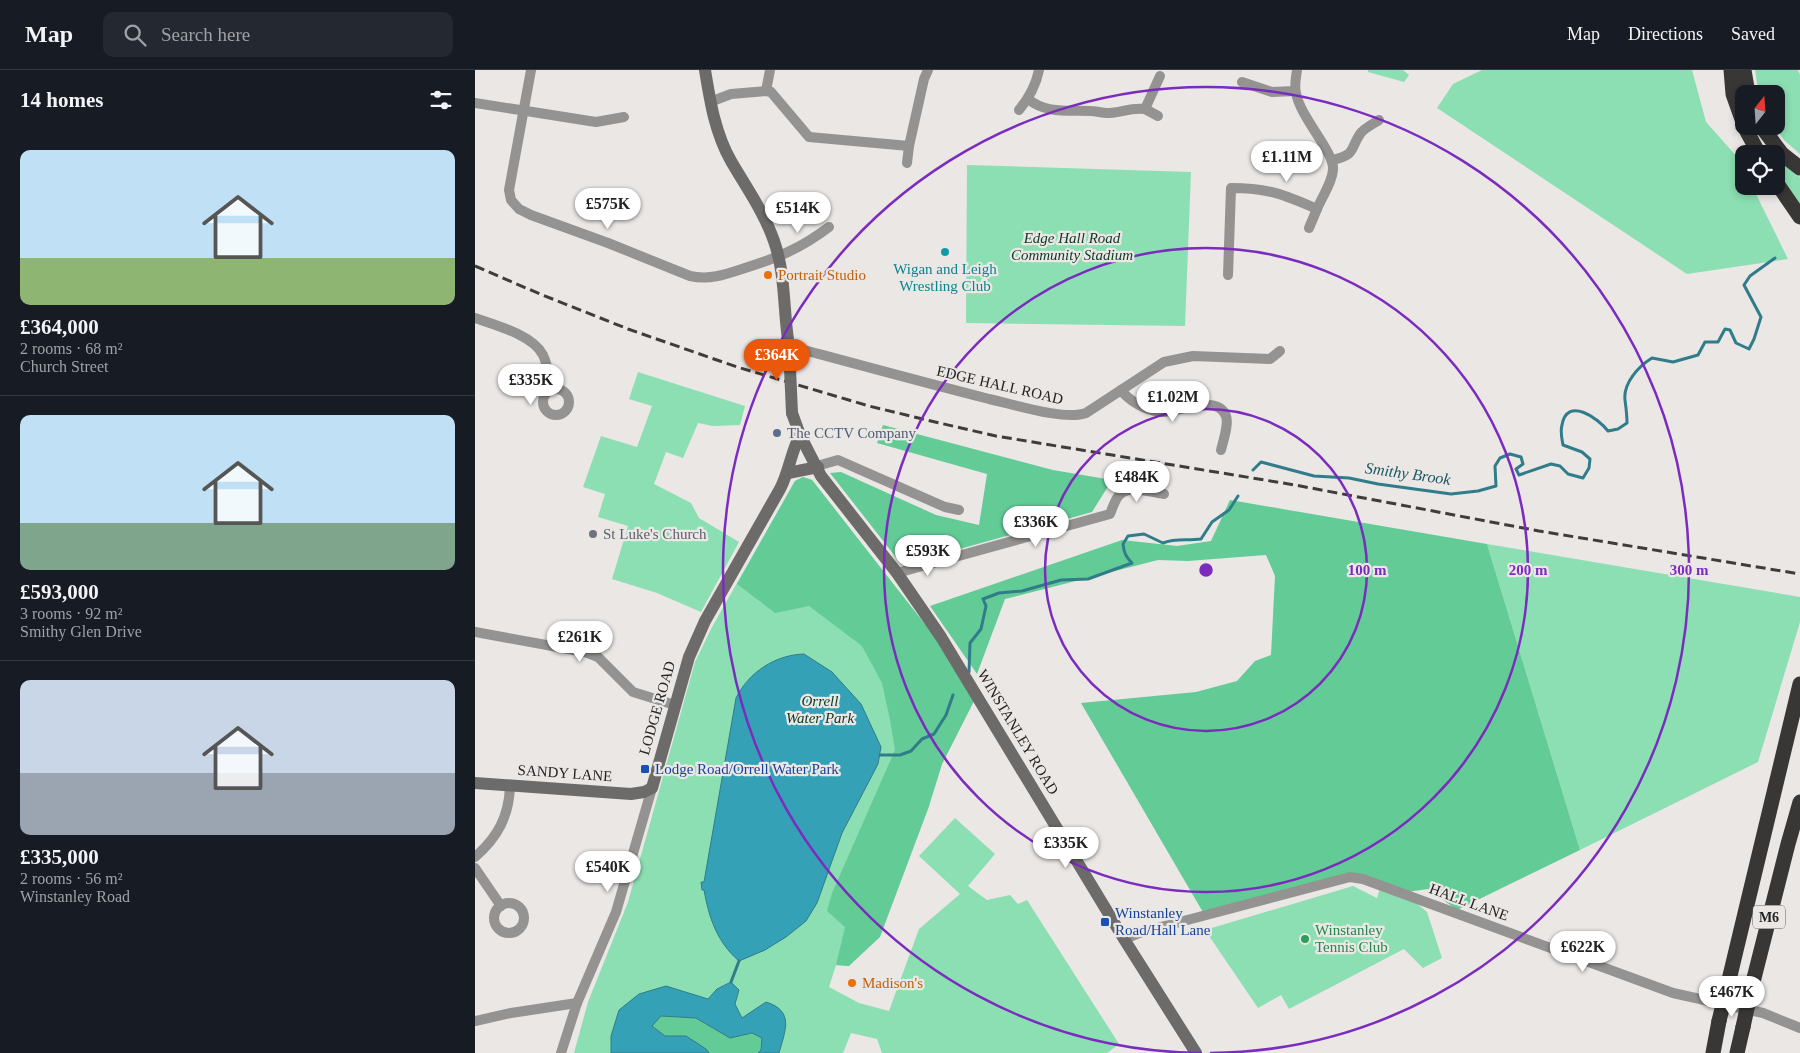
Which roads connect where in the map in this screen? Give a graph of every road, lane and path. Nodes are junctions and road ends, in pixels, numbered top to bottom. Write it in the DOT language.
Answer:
graph roads {
  1 [pos="531,70"];
  2 [pos="705,70"];
  3 [pos="770,70"];
  4 [pos="928,70"];
  5 [pos="1039,70"];
  6 [pos="1297,70"];
  7 [pos="1731,70"];
  8 [pos="1744,70"];
  9 [pos="1160,76"];
  10 [pos="1242,82"];
  11 [pos="1746,85"];
  12 [pos="766,91"];
  13 [pos="1295,91"];
  14 [pos="1028,99"];
  15 [pos="1735,100"];
  16 [pos="710,102"];
  17 [pos="475,103"];
  18 [pos="1019,110"];
  19 [pos="1145,110"];
  20 [pos="523,111"];
  21 [pos="1158,116"];
  22 [pos="624,117"];
  23 [pos="1379,120"];
  24 [pos="1768,135"];
  25 [pos="909,146"];
  26 [pos="1333,160"];
  27 [pos="907,163"];
  28 [pos="1800,168"];
  29 [pos="1785,195"];
  30 [pos="1317,209"];
  31 [pos="1800,217"];
  32 [pos="829,227"];
  33 [pos="1309,228"];
  34 [pos="778,258"];
  35 [pos="1228,275"];
  36 [pos="475,318"];
  37 [pos="789,346"];
  38 [pos="1280,351"];
  39 [pos="553,390"];
  40 [pos="1121,390"];
  41 [pos="800,435"];
  42 [pos="1221,450"];
  43 [pos="818,466"];
  44 [pos="788,473"];
  45 [pos="1164,494"];
  46 [pos="959,510"];
  47 [pos="897,573"];
  48 [pos="475,632"];
  49 [pos="1800,684"];
  50 [pos="675,705"];
  51 [pos="1800,716"];
  52 [pos="475,783"];
  53 [pos="510,786"];
  54 [pos="652,788"];
  55 [pos="1800,802"];
  56 [pos="1800,810"];
  57 [pos="1763,838"];
  58 [pos="1788,844"];
  59 [pos="475,856"];
  60 [pos="475,868"];
  61 [pos="501,906"];
  62 [pos="1124,939"];
  63 [pos="577,1003"];
  64 [pos="475,1021"];
  65 [pos="1800,1028"];
  66 [pos="561,1053"];
  67 [pos="1196,1053"];
  68 [pos="1713,1053"];
  69 [pos="1737,1053"];
  1 -- 20 [label="street"];
  2 -- 16 [label="street, WINSTANLEY ROAD"];
  3 -- 12 [label="street"];
  4 -- 25 [label="street"];
  5 -- 14 [label="street"];
  6 -- 13 [label="street"];
  7 -- 15 [label="highway"];
  8 -- 11 [label="highway"];
  9 -- 19 [label="street"];
  10 -- 13 [label="street"];
  12 -- 16 [label="street"];
  12 -- 25 [label="street"];
  13 -- 26 [label="street"];
  14 -- 18 [label="street"];
  14 -- 19 [label="street"];
  16 -- 34 [label="street, WINSTANLEY ROAD"];
  17 -- 20 [label="street"];
  19 -- 21 [label="street"];
  20 -- 22 [label="street"];
  20 -- 34 [label="street"];
  23 -- 26 [label="street"];
  24 -- 28 [label="highway"];
  25 -- 27 [label="street"];
  26 -- 30 [label="street"];
  29 -- 31 [label="highway"];
  30 -- 33 [label="street"];
  30 -- 35 [label="street"];
  32 -- 34 [label="street"];
  34 -- 37 [label="street, WINSTANLEY ROAD"];
  36 -- 39 [label="street"];
  37 -- 40 [label="street, EDGE HALL ROAD"];
  37 -- 41 [label="street, WINSTANLEY ROAD, bridge"];
  38 -- 40 [label="street, EDGE HALL ROAD"];
  40 -- 42 [label="street"];
  41 -- 43 [label="street, WINSTANLEY ROAD"];
  41 -- 44 [label="street, LODGE ROAD"];
  43 -- 44 [label="street"];
  43 -- 46 [label="street"];
  43 -- 47 [label="street, WINSTANLEY ROAD"];
  44 -- 50 [label="street, LODGE ROAD"];
  45 -- 47 [label="street"];
  47 -- 62 [label="street, WINSTANLEY ROAD"];
  48 -- 50 [label="street"];
  49 -- 57 [label="highway, M6"];
  50 -- 54 [label="street, LODGE ROAD"];
  51 -- 57 [label="highway, M6"];
  52 -- 53 [label="street, SANDY LANE"];
  53 -- 54 [label="street, SANDY LANE"];
  53 -- 59 [label="street"];
  54 -- 63 [label="street, LODGE ROAD"];
  55 -- 58 [label="highway, M6"];
  56 -- 58 [label="highway, M6"];
  57 -- 68 [label="highway, M6, bridge"];
  58 -- 69 [label="highway, M6, bridge"];
  60 -- 61 [label="street"];
  62 -- 65 [label="street, HALL LANE"];
  62 -- 67 [label="street, WINSTANLEY ROAD"];
  63 -- 64 [label="street"];
  63 -- 66 [label="street, LODGE ROAD"];
}
